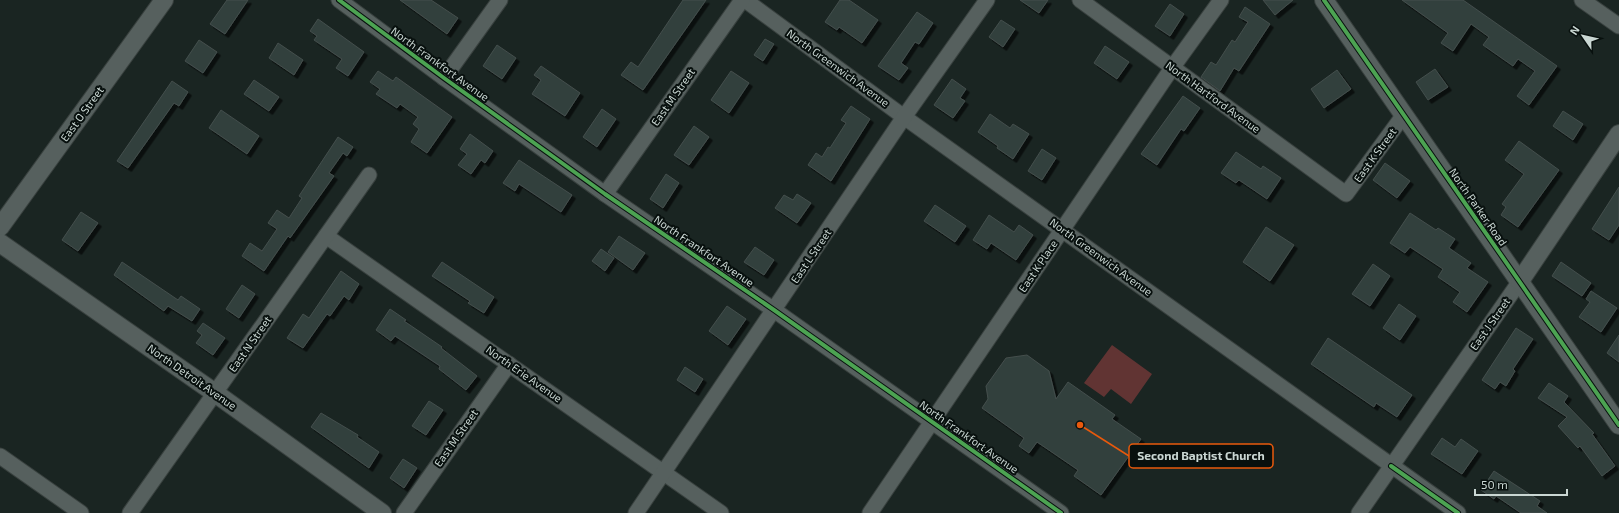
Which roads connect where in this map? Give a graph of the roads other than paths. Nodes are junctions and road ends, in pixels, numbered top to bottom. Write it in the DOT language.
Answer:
graph roads {
  1 [pos="164,0"];
  2 [pos="339,0"];
  3 [pos="500,0"];
  4 [pos="743,0"];
  5 [pos="987,0"];
  6 [pos="1080,0"];
  7 [pos="1221,0"];
  8 [pos="1324,0"];
  9 [pos="1582,0"];
  10 [pos="1619,26"];
  11 [pos="1172,68"];
  12 [pos="444,78"];
  13 [pos="1403,116"];
  14 [pos="904,117"];
  15 [pos="1619,134"];
  16 [pos="369,175"];
  17 [pos="605,194"];
  18 [pos="1346,194"];
  19 [pos="0,227"];
  20 [pos="1063,230"];
  21 [pos="326,236"];
  22 [pos="0,243"];
  23 [pos="1520,281"];
  24 [pos="774,310"];
  25 [pos="509,364"];
  26 [pos="215,392"];
  27 [pos="932,422"];
  28 [pos="1619,425"];
  29 [pos="0,456"];
  30 [pos="1391,466"];
  31 [pos="664,472"];
  32 [pos="81,513"];
  33 [pos="130,513"];
  34 [pos="382,513"];
  35 [pos="404,513"];
  36 [pos="636,513"];
  37 [pos="721,513"];
  38 [pos="870,513"];
  39 [pos="1061,513"];
  40 [pos="1359,513"];
  41 [pos="1458,513"];
  1 -- 19 [label="street, East O Street"];
  2 -- 12 [label="street, North Frankfort Avenue"];
  3 -- 12 [label="street"];
  4 -- 14 [label="street, North Greenwich Avenue"];
  4 -- 17 [label="street, East M Street"];
  5 -- 14 [label="street, East L Street"];
  6 -- 11 [label="street, North Hartford Avenue"];
  7 -- 11 [label="street, East K Place"];
  8 -- 13 [label="street, North Parker Road"];
  9 -- 10 [label="street"];
  11 -- 18 [label="street, North Hartford Avenue"];
  11 -- 20 [label="street, East K Place"];
  12 -- 17 [label="street, North Frankfort Avenue"];
  13 -- 18 [label="street, East K Street"];
  13 -- 23 [label="street, North Parker Road"];
  14 -- 20 [label="street, North Greenwich Avenue"];
  14 -- 24 [label="street, East L Street"];
  15 -- 23 [label="street, East J Street"];
  16 -- 21 [label="street, East N Street"];
  17 -- 24 [label="street, North Frankfort Avenue"];
  20 -- 27 [label="street, East K Place"];
  20 -- 30 [label="street, North Greenwich Avenue"];
  21 -- 25 [label="street, North Erie Avenue"];
  21 -- 26 [label="street, East N Street"];
  22 -- 26 [label="street, North Detroit Avenue"];
  23 -- 28 [label="street, North Parker Road"];
  23 -- 30 [label="street, East J Street"];
  24 -- 27 [label="street, North Frankfort Avenue"];
  24 -- 31 [label="street, East L Street"];
  25 -- 31 [label="street, North Erie Avenue"];
  25 -- 35 [label="street, East M Street"];
  26 -- 33 [label="street, East N Street"];
  26 -- 34 [label="street, North Detroit Avenue"];
  27 -- 38 [label="street, East K Place"];
  27 -- 39 [label="street, North Frankfort Avenue"];
  29 -- 32 [label="street"];
  30 -- 40 [label="street, East J Street"];
  30 -- 41 [label="street, North Greenwich Avenue"];
  31 -- 36 [label="street, East L Street"];
  31 -- 37 [label="street, North Erie Avenue"];
}
